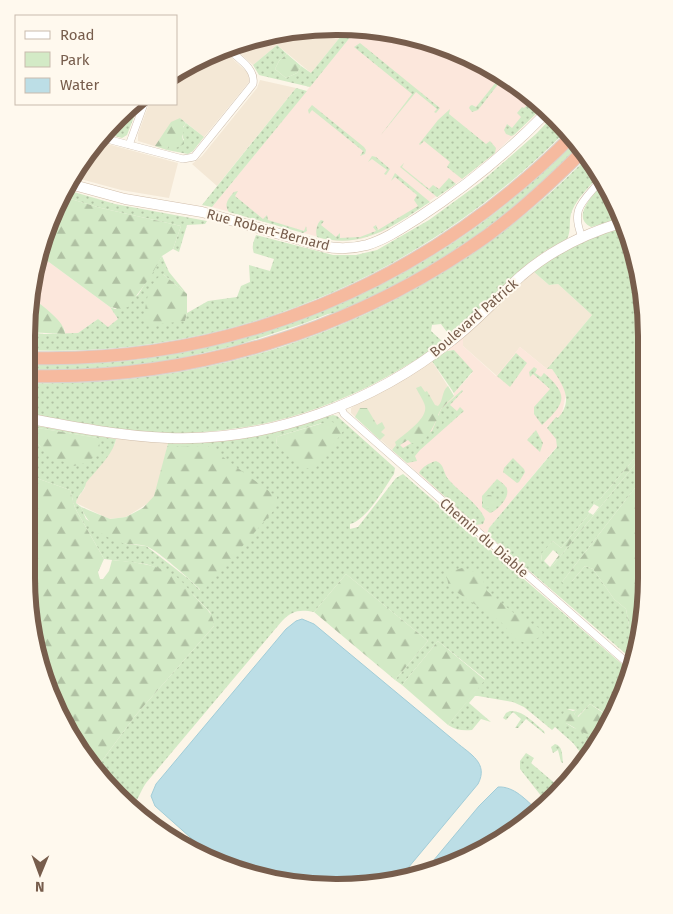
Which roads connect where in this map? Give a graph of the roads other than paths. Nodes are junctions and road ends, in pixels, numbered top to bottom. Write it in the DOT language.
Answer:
graph roads {
  1 [pos="233,54"];
  2 [pos="144,105"];
  3 [pos="542,116"];
  4 [pos="109,140"];
  5 [pos="566,142"];
  6 [pos="129,145"];
  7 [pos="578,156"];
  8 [pos="75,185"];
  9 [pos="597,185"];
  10 [pos="616,225"];
  11 [pos="582,237"];
  12 [pos="35,358"];
  13 [pos="35,376"];
  14 [pos="340,406"];
  15 [pos="35,420"];
  16 [pos="626,662"];
  1 -- 6 [label="street"];
  2 -- 6 [label="street"];
  3 -- 8 [label="street, Rue Robert-Bernard"];
  4 -- 6 [label="street"];
  5 -- 12 [label="highway"];
  7 -- 13 [label="highway"];
  9 -- 11 [label="street"];
  10 -- 11 [label="street, Boulevard Patrick"];
  11 -- 14 [label="street, Boulevard Patrick"];
  14 -- 15 [label="street, Boulevard Patrick"];
  14 -- 16 [label="street, Chemin du Diable"];
}
